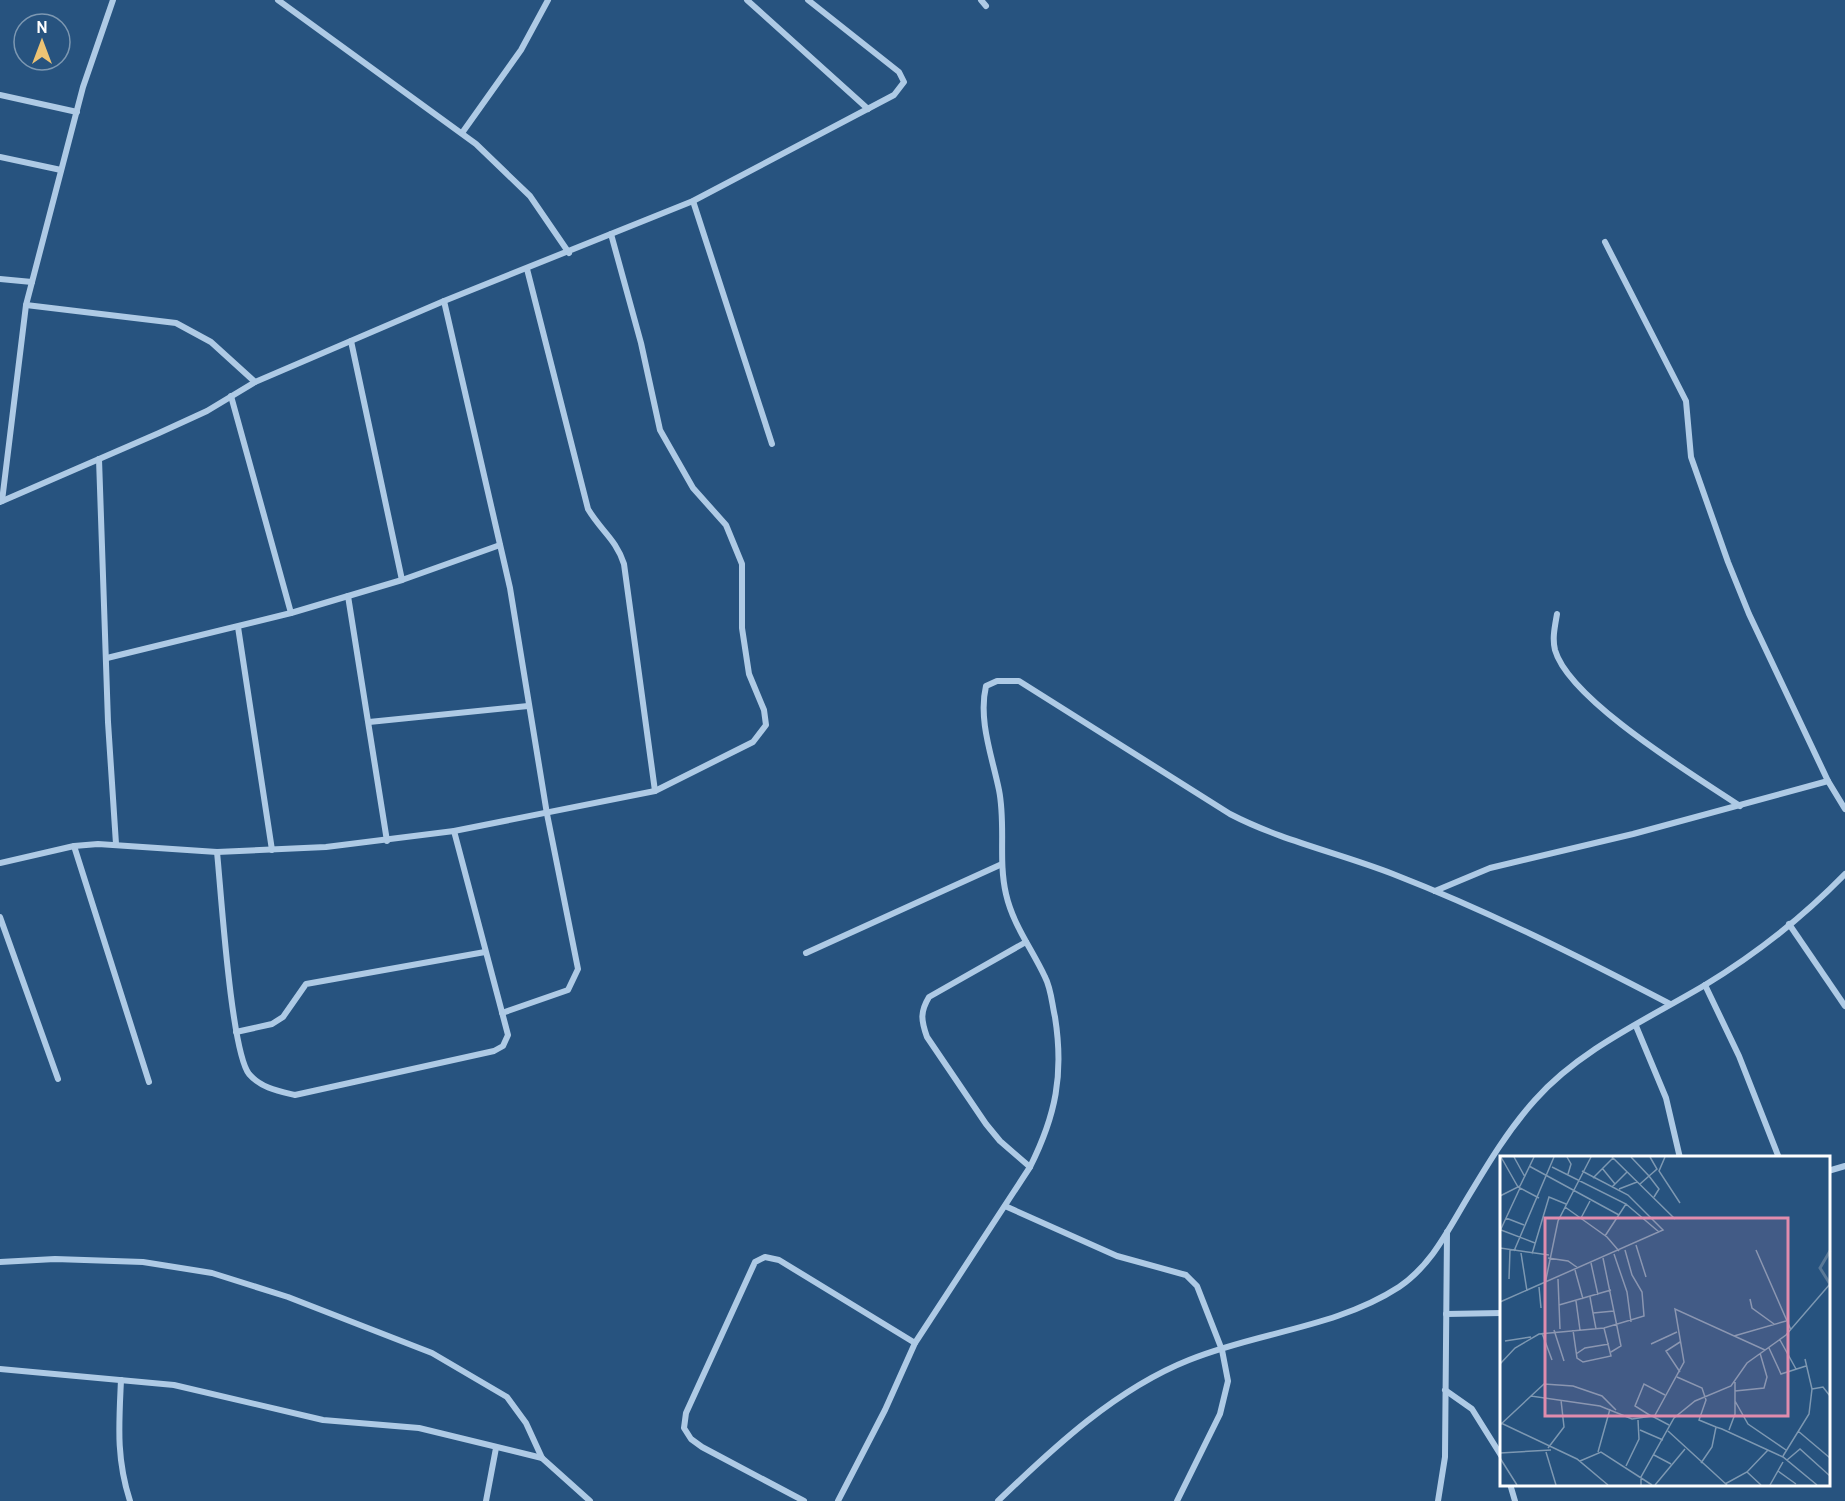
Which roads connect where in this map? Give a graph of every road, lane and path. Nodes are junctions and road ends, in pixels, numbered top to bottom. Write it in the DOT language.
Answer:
graph roads {
  1 [pos="113,0"];
  2 [pos="279,0"];
  3 [pos="548,0"];
  4 [pos="747,0"];
  5 [pos="808,0"];
  6 [pos="981,0"];
  7 [pos="986,6"];
  8 [pos="0,95"];
  9 [pos="868,109"];
  10 [pos="77,112"];
  11 [pos="462,133"];
  12 [pos="0,157"];
  13 [pos="62,170"];
  14 [pos="693,201"];
  15 [pos="611,234"];
  16 [pos="1605,242"];
  17 [pos="569,253"];
  18 [pos="527,269"];
  19 [pos="0,279"];
  20 [pos="32,282"];
  21 [pos="444,302"];
  22 [pos="26,305"];
  23 [pos="351,341"];
  24 [pos="255,382"];
  25 [pos="231,396"];
  26 [pos="772,444"];
  27 [pos="99,459"];
  28 [pos="1,501"];
  29 [pos="500,545"];
  30 [pos="402,580"];
  31 [pos="348,596"];
  32 [pos="291,613"];
  33 [pos="1557,614"];
  34 [pos="238,627"];
  35 [pos="107,658"];
  36 [pos="528,706"];
  37 [pos="369,722"];
  38 [pos="1828,781"];
  39 [pos="655,791"];
  40 [pos="1740,806"];
  41 [pos="1845,809"];
  42 [pos="547,814"];
  43 [pos="454,831"];
  44 [pos="387,840"];
  45 [pos="116,844"];
  46 [pos="74,846"];
  47 [pos="272,850"];
  48 [pos="217,852"];
  49 [pos="0,863"];
  50 [pos="1002,864"];
  51 [pos="1845,873"];
  52 [pos="1435,891"];
  53 [pos="0,917"];
  54 [pos="1789,924"];
  55 [pos="1026,942"];
  56 [pos="485,952"];
  57 [pos="806,953"];
  58 [pos="1705,985"];
  59 [pos="1670,1004"];
  60 [pos="1845,1006"];
  61 [pos="502,1013"];
  62 [pos="1636,1026"];
  63 [pos="236,1032"];
  64 [pos="58,1079"];
  65 [pos="149,1082"];
  66 [pos="1680,1156"];
  67 [pos="1778,1156"];
  68 [pos="1845,1166"];
  69 [pos="1030,1167"];
  70 [pos="1830,1170"];
  71 [pos="1005,1206"];
  72 [pos="1447,1231"];
  73 [pos="0,1262"];
  74 [pos="1500,1313"];
  75 [pos="1446,1314"];
  76 [pos="915,1343"];
  77 [pos="1222,1350"];
  78 [pos="0,1370"];
  79 [pos="121,1380"];
  80 [pos="1445,1390"];
  81 [pos="496,1448"];
  82 [pos="1500,1454"];
  83 [pos="542,1458"];
  84 [pos="1510,1486"];
  85 [pos="130,1501"];
  86 [pos="486,1501"];
  87 [pos="590,1501"];
  88 [pos="804,1501"];
  89 [pos="837,1501"];
  90 [pos="998,1501"];
  91 [pos="1177,1501"];
  92 [pos="1438,1501"];
  93 [pos="1515,1501"];
  1 -- 10 [label="street"];
  2 -- 11 [label="street"];
  3 -- 11 [label="street"];
  4 -- 9 [label="street"];
  5 -- 9 [label="street"];
  6 -- 7 [label="street"];
  8 -- 10 [label="street"];
  9 -- 14 [label="street"];
  10 -- 13 [label="street"];
  11 -- 17 [label="street"];
  12 -- 13 [label="street"];
  13 -- 20 [label="street"];
  14 -- 15 [label="street"];
  14 -- 26 [label="street"];
  15 -- 17 [label="street"];
  15 -- 39 [label="street"];
  16 -- 38 [label="street"];
  17 -- 18 [label="street"];
  18 -- 21 [label="street"];
  18 -- 39 [label="street"];
  19 -- 20 [label="street"];
  20 -- 22 [label="street"];
  21 -- 23 [label="street"];
  21 -- 29 [label="street"];
  22 -- 24 [label="street"];
  22 -- 28 [label="street"];
  23 -- 24 [label="street"];
  23 -- 30 [label="street"];
  24 -- 25 [label="street"];
  25 -- 27 [label="street"];
  25 -- 32 [label="street"];
  27 -- 28 [label="street"];
  27 -- 35 [label="street"];
  29 -- 30 [label="street"];
  29 -- 36 [label="street"];
  30 -- 31 [label="street"];
  31 -- 32 [label="street"];
  31 -- 37 [label="street"];
  32 -- 34 [label="street"];
  33 -- 40 [label="street"];
  34 -- 35 [label="street"];
  34 -- 47 [label="street"];
  35 -- 45 [label="street"];
  36 -- 37 [label="street"];
  36 -- 42 [label="street"];
  37 -- 44 [label="street"];
  38 -- 40 [label="street"];
  38 -- 41 [label="street"];
  39 -- 42 [label="street"];
  40 -- 52 [label="street"];
  42 -- 43 [label="street"];
  42 -- 61 [label="street"];
  43 -- 44 [label="street"];
  43 -- 56 [label="street"];
  44 -- 47 [label="street"];
  45 -- 46 [label="street"];
  45 -- 48 [label="street"];
  46 -- 49 [label="street"];
  46 -- 65 [label="street"];
  47 -- 48 [label="street"];
  48 -- 63 [label="street"];
  50 -- 52 [label="street"];
  50 -- 55 [label="street"];
  50 -- 57 [label="street"];
  51 -- 54 [label="street"];
  52 -- 59 [label="street"];
  53 -- 64 [label="street"];
  54 -- 58 [label="street"];
  54 -- 60 [label="street"];
  55 -- 69 [label="street"];
  55 -- 69 [label="street"];
  56 -- 61 [label="street"];
  56 -- 63 [label="street"];
  58 -- 59 [label="street"];
  58 -- 67 [label="street"];
  59 -- 62 [label="street"];
  61 -- 63 [label="street"];
  62 -- 66 [label="street"];
  62 -- 72 [label="street"];
  68 -- 70 [label="street"];
  69 -- 71 [label="street"];
  71 -- 76 [label="street"];
  71 -- 77 [label="street"];
  72 -- 75 [label="street"];
  72 -- 77 [label="street"];
  73 -- 83 [label="street"];
  74 -- 75 [label="street"];
  75 -- 80 [label="street"];
  76 -- 88 [label="street"];
  76 -- 89 [label="street"];
  77 -- 90 [label="street"];
  77 -- 91 [label="street"];
  78 -- 79 [label="street"];
  79 -- 81 [label="street"];
  79 -- 85 [label="street"];
  80 -- 82 [label="street"];
  80 -- 92 [label="street"];
  81 -- 83 [label="street"];
  81 -- 86 [label="street"];
  83 -- 87 [label="street"];
  84 -- 93 [label="street"];
}
